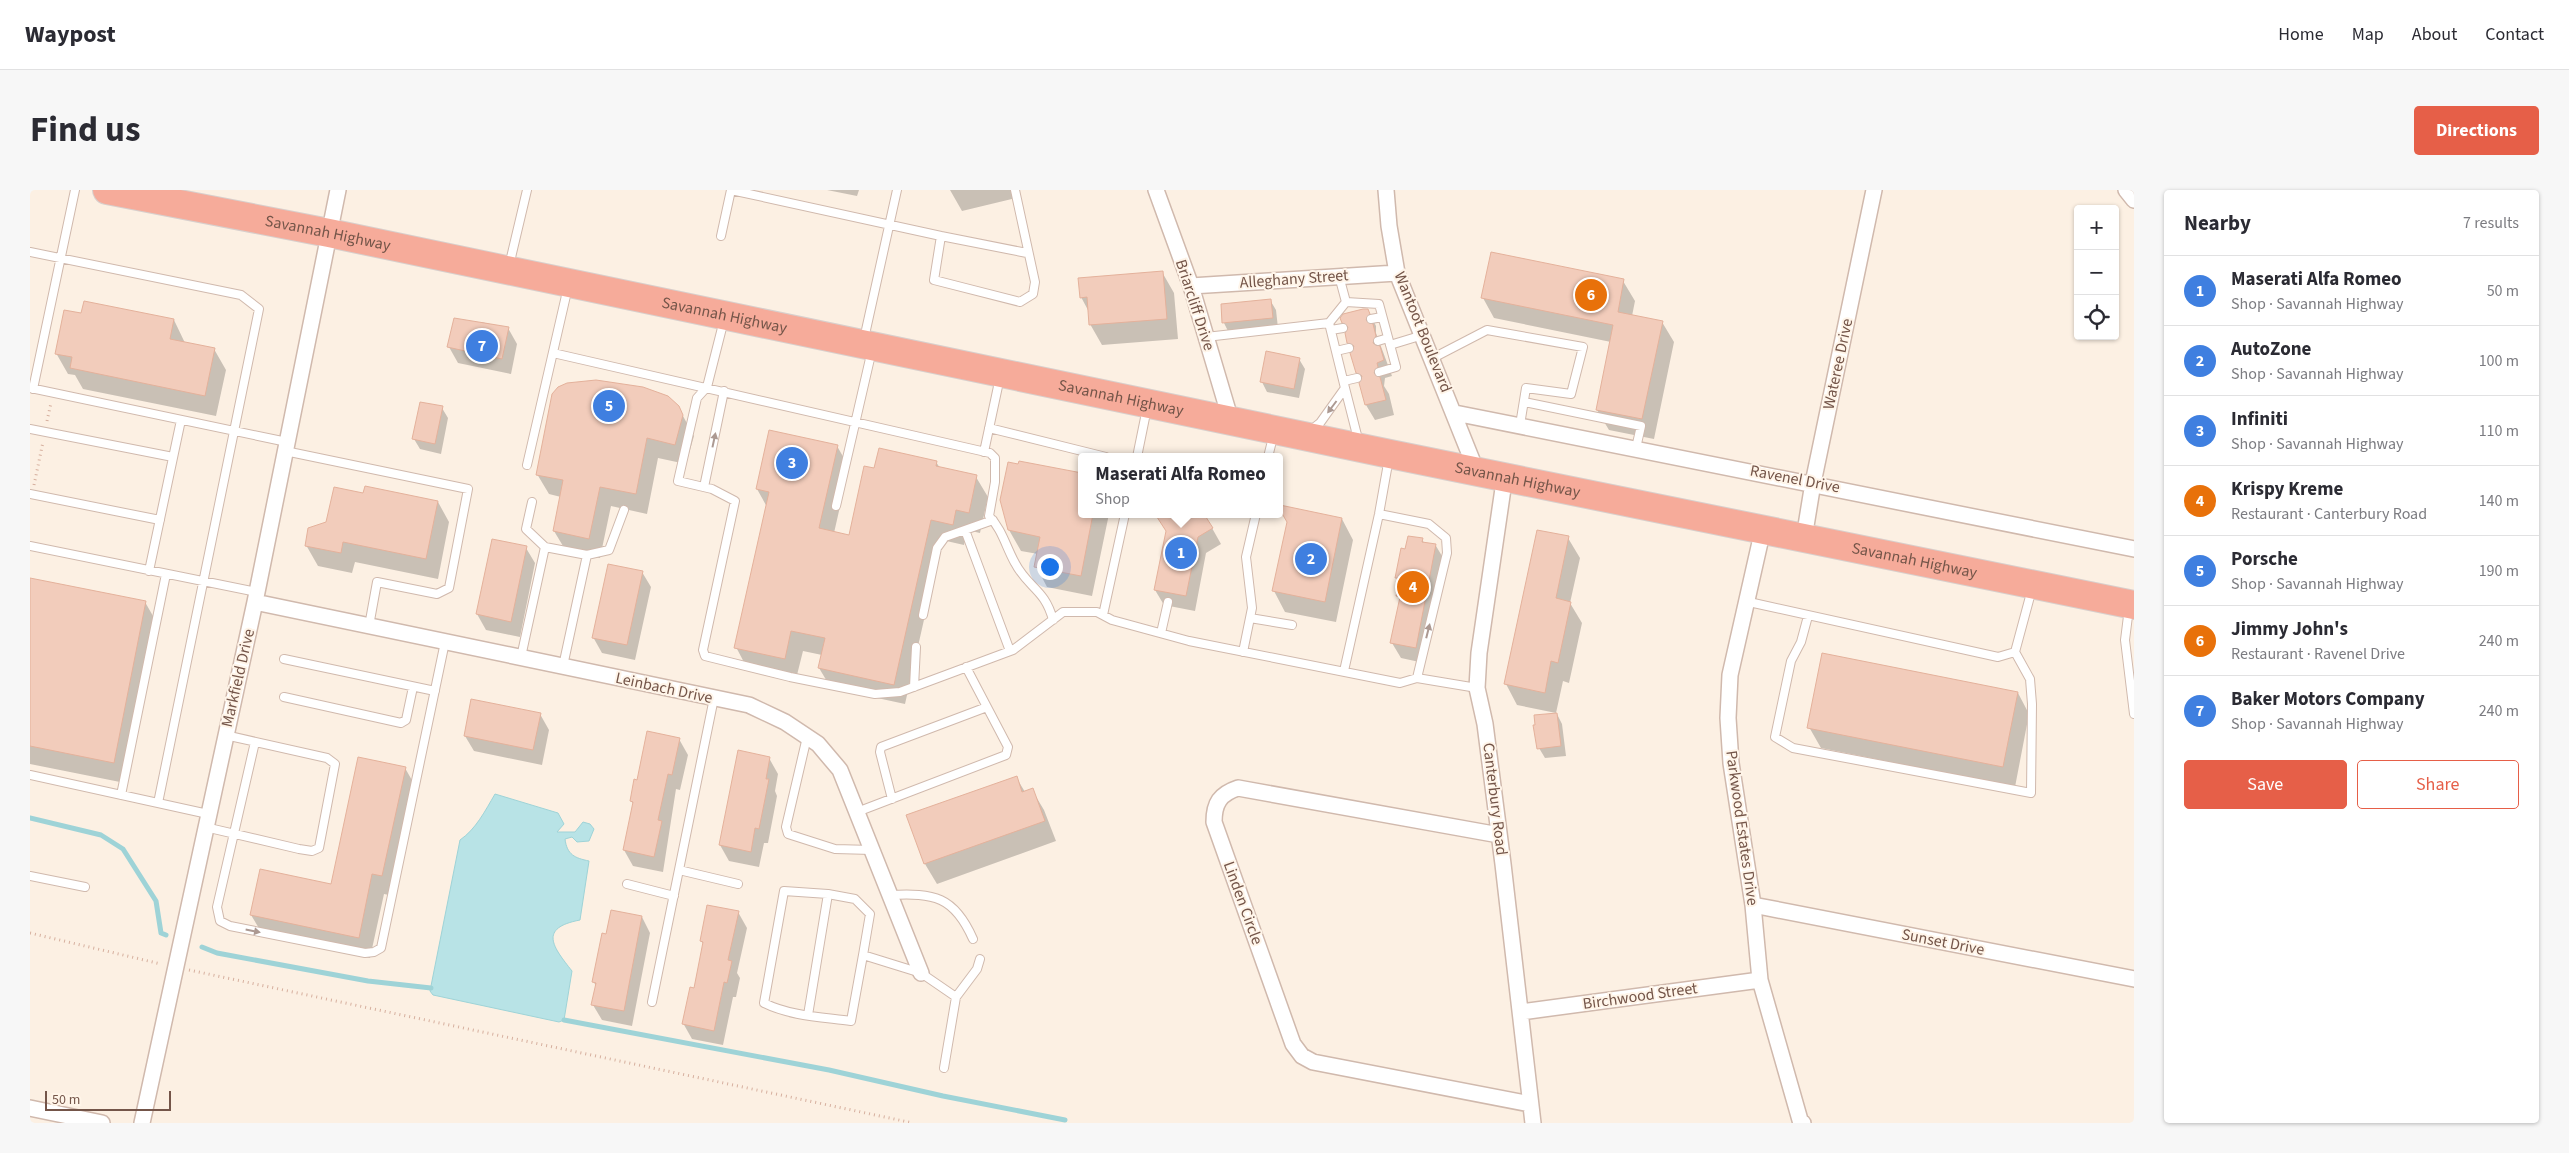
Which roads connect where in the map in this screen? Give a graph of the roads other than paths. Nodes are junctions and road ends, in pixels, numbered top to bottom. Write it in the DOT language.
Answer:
graph roads {
  1 [pos="75,190"];
  2 [pos="107,190"];
  3 [pos="338,190"];
  4 [pos="527,190"];
  5 [pos="731,190"];
  6 [pos="898,190"];
  7 [pos="1015,190"];
  8 [pos="1156,190"];
  9 [pos="1386,190"];
  10 [pos="1874,190"];
  11 [pos="2126,190"];
  12 [pos="2134,200"];
  13 [pos="890,224"];
  14 [pos="329,233"];
  15 [pos="721,236"];
  16 [pos="941,236"];
  17 [pos="30,252"];
  18 [pos="1027,253"];
  19 [pos="60,258"];
  20 [pos="508,270"];
  21 [pos="1397,273"];
  22 [pos="1339,276"];
  23 [pos="569,283"];
  24 [pos="1191,286"];
  25 [pos="1346,302"];
  26 [pos="726,315"];
  27 [pos="1382,317"];
  28 [pos="1371,319"];
  29 [pos="1330,326"];
  30 [pos="1343,328"];
  31 [pos="1423,335"];
  32 [pos="1206,336"];
  33 [pos="1378,341"];
  34 [pos="1389,342"];
  35 [pos="868,345"];
  36 [pos="1349,348"];
  37 [pos="1336,351"];
  38 [pos="553,353"];
  39 [pos="1433,358"];
  40 [pos="1379,372"];
  41 [pos="1000,373"];
  42 [pos="1357,378"];
  43 [pos="1345,385"];
  44 [pos="707,387"];
  45 [pos="32,388"];
  46 [pos="724,391"];
  47 [pos="1524,402"];
  48 [pos="1148,404"];
  49 [pos="1455,412"];
  50 [pos="181,420"];
  51 [pos="1231,421"];
  52 [pos="854,422"];
  53 [pos="1520,425"];
  54 [pos="989,428"];
  55 [pos="30,429"];
  56 [pos="1275,429"];
  57 [pos="235,431"];
  58 [pos="1304,435"];
  59 [pos="286,446"];
  60 [pos="1360,447"];
  61 [pos="1636,448"];
  62 [pos="984,452"];
  63 [pos="1090,453"];
  64 [pos="1138,453"];
  65 [pos="1269,453"];
  66 [pos="1390,454"];
  67 [pos="173,457"];
  68 [pos="527,464"];
  69 [pos="1476,470"];
  70 [pos="1505,475"];
  71 [pos="1813,483"];
  72 [pos="704,488"];
  73 [pos="30,494"];
  74 [pos="532,502"];
  75 [pos="836,506"];
  76 [pos="624,510"];
  77 [pos="1380,514"];
  78 [pos="1124,518"];
  79 [pos="1255,518"];
  80 [pos="160,520"];
  81 [pos="993,520"];
  82 [pos="1763,529"];
  83 [pos="964,530"];
  84 [pos="1804,538"];
  85 [pos="30,546"];
  86 [pos="545,547"];
  87 [pos="2134,549"];
  88 [pos="587,555"];
  89 [pos="149,571"];
  90 [pos="166,574"];
  91 [pos="204,582"];
  92 [pos="2033,584"];
  93 [pos="256,597"];
  94 [pos="1168,602"];
  95 [pos="1749,602"];
  96 [pos="2132,604"];
  97 [pos="923,615"];
  98 [pos="1103,615"];
  99 [pos="1808,616"];
  100 [pos="1250,618"];
  101 [pos="1053,620"];
  102 [pos="1292,625"];
  103 [pos="369,626"];
  104 [pos="1161,633"];
  105 [pos="445,642"];
  106 [pos="916,647"];
  107 [pos="1010,651"];
  108 [pos="1244,652"];
  109 [pos="2015,652"];
  110 [pos="521,658"];
  111 [pos="284,659"];
  112 [pos="563,666"];
  113 [pos="966,667"];
  114 [pos="1344,671"];
  115 [pos="1417,678"];
  116 [pos="914,686"];
  117 [pos="413,687"];
  118 [pos="1477,688"];
  119 [pos="435,691"];
  120 [pos="284,697"];
  121 [pos="714,698"];
  122 [pos="987,707"];
  123 [pos="2134,714"];
  124 [pos="225,735"];
  125 [pos="807,737"];
  126 [pos="255,742"];
  127 [pos="30,776"];
  128 [pos="121,795"];
  129 [pos="892,799"];
  130 [pos="158,803"];
  131 [pos="857,812"];
  132 [pos="206,821"];
  133 [pos="234,834"];
  134 [pos="1500,835"];
  135 [pos="872,850"];
  136 [pos="679,870"];
  137 [pos="30,876"];
  138 [pos="627,884"];
  139 [pos="738,884"];
  140 [pos="85,887"];
  141 [pos="828,894"];
  142 [pos="890,895"];
  143 [pos="674,896"];
  144 [pos="1753,905"];
  145 [pos="973,939"];
  146 [pos="863,956"];
  147 [pos="980,958"];
  148 [pos="921,973"];
  149 [pos="2134,979"];
  150 [pos="1760,980"];
  151 [pos="956,997"];
  152 [pos="652,1002"];
  153 [pos="1521,1012"];
  154 [pos="808,1015"];
  155 [pos="944,1068"];
  156 [pos="1530,1104"];
  157 [pos="30,1108"];
  158 [pos="102,1123"];
  159 [pos="142,1123"];
  160 [pos="1533,1123"];
  161 [pos="1803,1123"];
  1 -- 19 [label="lane"];
  2 -- 14 [label="highway, Savannah Highway"];
  3 -- 14 [label="street, Markfield Drive"];
  4 -- 20 [label="lane"];
  5 -- 13 [label="lane"];
  5 -- 15 [label="lane"];
  6 -- 13 [label="lane"];
  7 -- 18 [label="lane"];
  8 -- 24 [label="street, Briarcliff Drive"];
  9 -- 21 [label="street, Wantoot Boulevard"];
  10 -- 71 [label="street, Wateree Drive"];
  11 -- 12 [label="street"];
  13 -- 16 [label="lane"];
  13 -- 35 [label="lane"];
  14 -- 20 [label="highway, Savannah Highway"];
  14 -- 59 [label="street, Markfield Drive"];
  16 -- 18 [label="lane"];
  16 -- 18 [label="lane"];
  17 -- 19 [label="lane"];
  19 -- 45 [label="lane"];
  19 -- 57 [label="lane"];
  20 -- 23 [label="highway, Savannah Highway"];
  21 -- 22 [label="street, Alleghany Street"];
  21 -- 31 [label="street, Wantoot Boulevard"];
  22 -- 24 [label="street, Alleghany Street"];
  22 -- 25 [label="lane"];
  23 -- 26 [label="highway, Savannah Highway"];
  23 -- 38 [label="lane"];
  24 -- 32 [label="street, Briarcliff Drive"];
  25 -- 27 [label="lane"];
  25 -- 29 [label="lane"];
  26 -- 35 [label="highway, Savannah Highway"];
  26 -- 44 [label="lane"];
  27 -- 28 [label="lane"];
  27 -- 34 [label="lane"];
  29 -- 30 [label="lane"];
  29 -- 32 [label="lane"];
  29 -- 37 [label="lane"];
  31 -- 34 [label="lane"];
  31 -- 39 [label="street, Wantoot Boulevard"];
  32 -- 51 [label="street, Briarcliff Drive"];
  33 -- 34 [label="lane"];
  34 -- 40 [label="lane"];
  35 -- 41 [label="highway, Savannah Highway"];
  35 -- 52 [label="lane"];
  36 -- 37 [label="lane"];
  37 -- 43 [label="lane"];
  38 -- 44 [label="lane"];
  38 -- 68 [label="lane"];
  39 -- 47 [label="lane"];
  39 -- 49 [label="street, Wantoot Boulevard"];
  41 -- 48 [label="highway, Savannah Highway"];
  41 -- 54 [label="lane"];
  42 -- 43 [label="lane"];
  43 -- 58 [label="lane, one-way"];
  43 -- 60 [label="lane"];
  44 -- 46 [label="lane"];
  44 -- 72 [label="lane"];
  45 -- 50 [label="lane"];
  46 -- 52 [label="lane"];
  72 -- 46 [label="lane, one-way"];
  47 -- 53 [label="lane"];
  47 -- 61 [label="lane"];
  48 -- 51 [label="highway, Savannah Highway"];
  48 -- 64 [label="lane"];
  49 -- 53 [label="street, Ravenel Drive"];
  49 -- 69 [label="street, Wantoot Boulevard"];
  50 -- 57 [label="lane"];
  50 -- 67 [label="lane"];
  51 -- 56 [label="highway, Savannah Highway"];
  52 -- 62 [label="lane"];
  52 -- 75 [label="lane"];
  53 -- 61 [label="street, Ravenel Drive"];
  54 -- 62 [label="lane"];
  54 -- 63 [label="lane"];
  55 -- 67 [label="lane"];
  56 -- 58 [label="highway, Savannah Highway"];
  56 -- 65 [label="lane"];
  57 -- 59 [label="lane"];
  57 -- 91 [label="lane"];
  58 -- 60 [label="highway, Savannah Highway"];
  59 -- 93 [label="street, Markfield Drive"];
  59 -- 103 [label="lane"];
  60 -- 66 [label="highway, Savannah Highway"];
  61 -- 71 [label="street, Ravenel Drive"];
  62 -- 81 [label="lane"];
  66 -- 69 [label="highway, Savannah Highway"];
  66 -- 77 [label="lane"];
  67 -- 80 [label="lane"];
  69 -- 70 [label="highway, Savannah Highway"];
  70 -- 82 [label="highway, Savannah Highway"];
  70 -- 118 [label="street, Canterbury Road"];
  71 -- 84 [label="street, Wateree Drive"];
  71 -- 87 [label="street, Ravenel Drive"];
  72 -- 116 [label="lane"];
  73 -- 80 [label="lane"];
  74 -- 86 [label="lane"];
  76 -- 88 [label="lane"];
  77 -- 114 [label="lane"];
  115 -- 77 [label="lane, one-way"];
  78 -- 98 [label="lane"];
  79 -- 100 [label="lane"];
  80 -- 89 [label="lane"];
  81 -- 83 [label="lane"];
  81 -- 101 [label="lane"];
  82 -- 84 [label="highway, Savannah Highway"];
  82 -- 95 [label="street, Parkwood Estates Drive"];
  83 -- 97 [label="lane"];
  83 -- 107 [label="lane"];
  84 -- 92 [label="highway, Savannah Highway"];
  85 -- 89 [label="lane"];
  86 -- 88 [label="lane"];
  86 -- 110 [label="lane"];
  88 -- 112 [label="lane"];
  89 -- 90 [label="lane"];
  90 -- 91 [label="lane"];
  90 -- 128 [label="lane"];
  91 -- 93 [label="lane"];
  91 -- 130 [label="lane"];
  92 -- 96 [label="highway, Savannah Highway"];
  92 -- 109 [label="lane"];
  93 -- 103 [label="street, Leinbach Drive"];
  93 -- 124 [label="street, Markfield Drive"];
  94 -- 104 [label="lane"];
  95 -- 99 [label="lane"];
  95 -- 144 [label="street, Parkwood Estates Drive"];
  96 -- 123 [label="lane"];
  98 -- 101 [label="lane"];
  98 -- 104 [label="lane"];
  99 -- 109 [label="lane"];
  99 -- 109 [label="lane"];
  100 -- 102 [label="lane"];
  100 -- 108 [label="lane"];
  101 -- 107 [label="lane"];
  103 -- 105 [label="street, Leinbach Drive"];
  104 -- 108 [label="lane"];
  105 -- 110 [label="street, Leinbach Drive"];
  105 -- 119 [label="lane"];
  106 -- 116 [label="lane"];
  107 -- 113 [label="lane"];
  108 -- 114 [label="lane"];
  110 -- 112 [label="street, Leinbach Drive"];
  111 -- 117 [label="lane"];
  112 -- 121 [label="street, Leinbach Drive"];
  113 -- 116 [label="lane"];
  113 -- 122 [label="lane"];
  114 -- 115 [label="lane"];
  115 -- 118 [label="lane"];
  117 -- 119 [label="lane"];
  117 -- 120 [label="lane"];
  118 -- 134 [label="street, Canterbury Road"];
  133 -- 119 [label="lane, one-way"];
  121 -- 125 [label="street, Leinbach Drive"];
  121 -- 136 [label="lane"];
  122 -- 129 [label="lane"];
  122 -- 129 [label="lane"];
  124 -- 126 [label="lane"];
  124 -- 132 [label="street, Markfield Drive"];
  125 -- 131 [label="street, Leinbach Drive"];
  125 -- 135 [label="lane"];
  126 -- 133 [label="lane"];
  126 -- 133 [label="lane"];
  127 -- 128 [label="lane"];
  128 -- 130 [label="lane"];
  129 -- 131 [label="lane"];
  130 -- 132 [label="lane"];
  131 -- 135 [label="street, Leinbach Drive"];
  132 -- 133 [label="lane"];
  132 -- 159 [label="street, Markfield Drive"];
  134 -- 153 [label="street, Canterbury Road"];
  134 -- 156 [label="street, Linden Circle"];
  135 -- 142 [label="street, Leinbach Drive"];
  136 -- 139 [label="lane"];
  136 -- 143 [label="lane"];
  137 -- 140 [label="lane"];
  138 -- 143 [label="lane"];
  141 -- 146 [label="lane"];
  141 -- 154 [label="lane"];
  141 -- 154 [label="lane"];
  142 -- 145 [label="lane"];
  142 -- 148 [label="street, Leinbach Drive"];
  143 -- 152 [label="lane"];
  144 -- 149 [label="street, Sunset Drive"];
  144 -- 150 [label="street, Parkwood Estates Drive"];
  146 -- 148 [label="lane"];
  146 -- 154 [label="lane"];
  147 -- 151 [label="lane"];
  148 -- 151 [label="lane"];
  150 -- 153 [label="street, Birchwood Street"];
  150 -- 161 [label="street, Parkwood Estates Drive"];
  151 -- 155 [label="lane"];
  153 -- 156 [label="street, Canterbury Road"];
  156 -- 160 [label="street, Canterbury Road"];
  157 -- 158 [label="street"];
}
